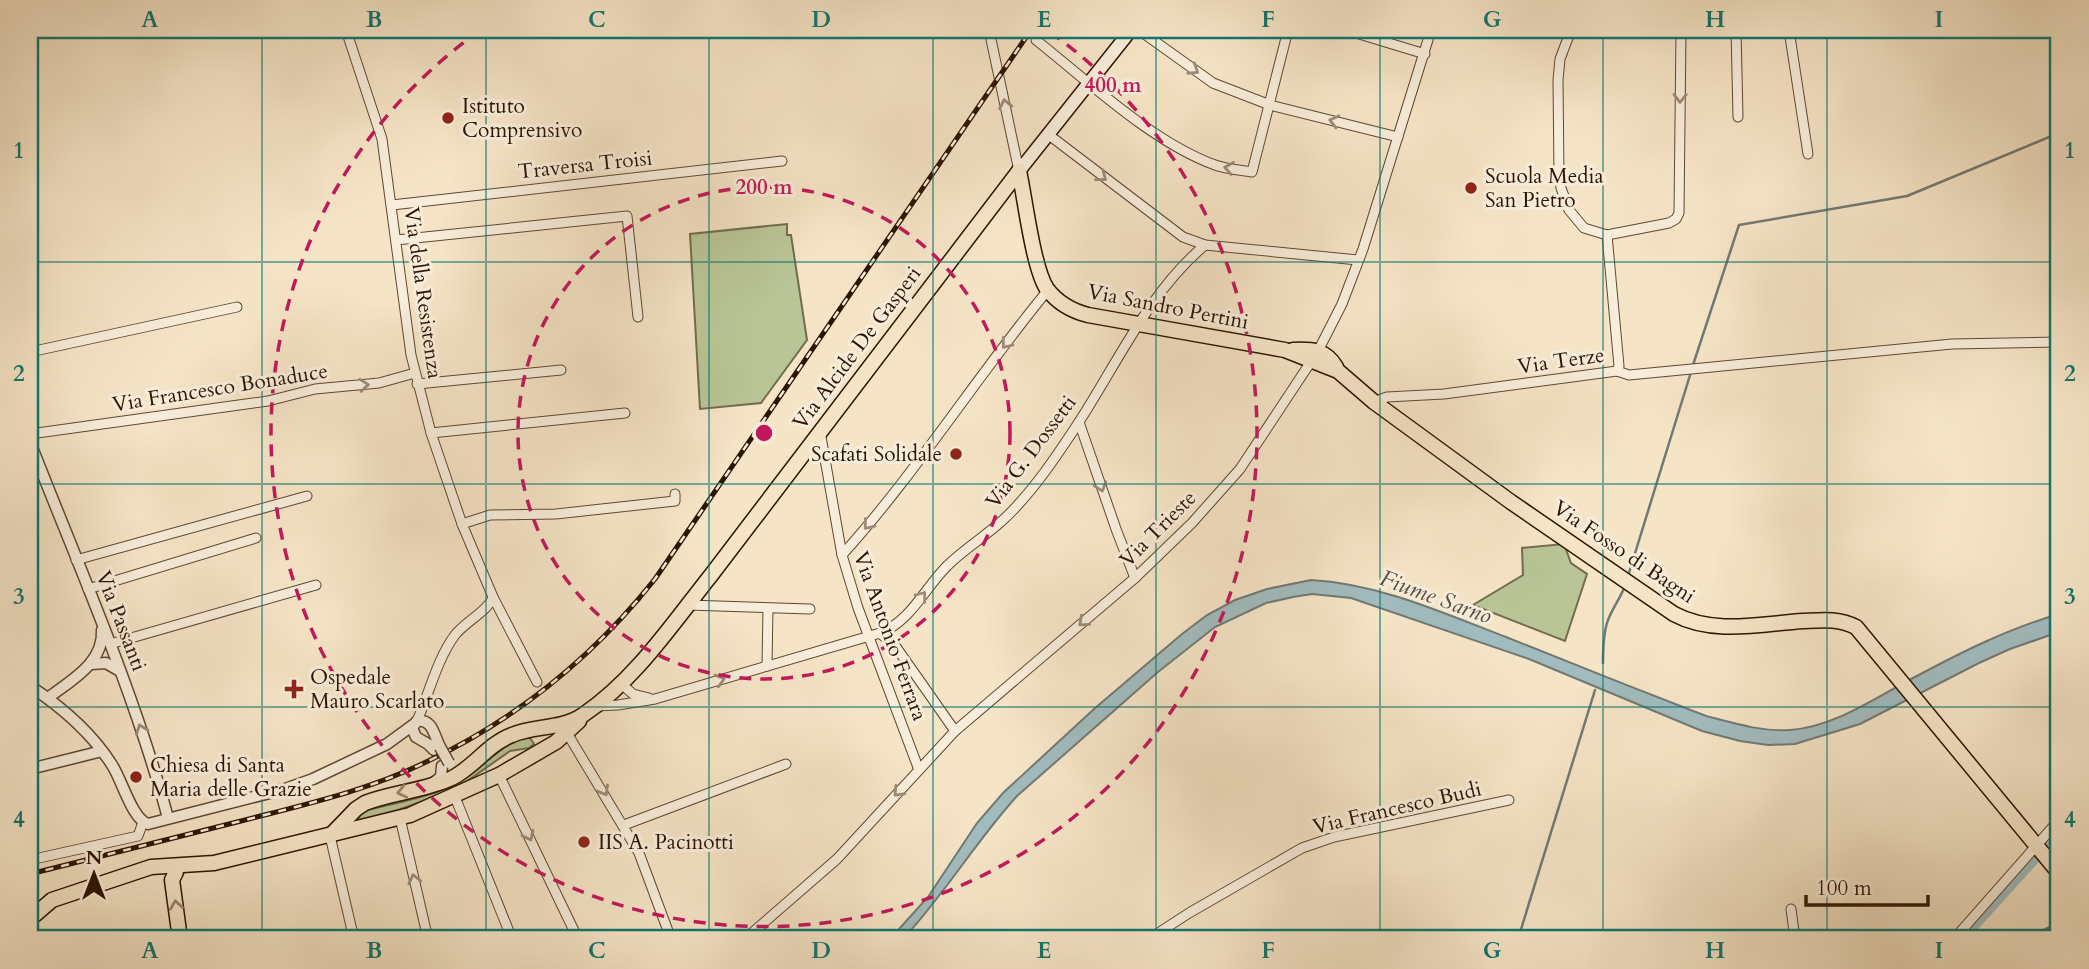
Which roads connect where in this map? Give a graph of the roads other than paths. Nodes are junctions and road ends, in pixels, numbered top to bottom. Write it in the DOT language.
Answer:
graph roads {
  1 [pos="346,30"];
  2 [pos="989,30"];
  3 [pos="1130,30"];
  4 [pos="1139,30"];
  5 [pos="1277,30"];
  6 [pos="1346,30"];
  7 [pos="1431,30"];
  8 [pos="1571,30"];
  9 [pos="1682,30"];
  10 [pos="1735,30"];
  11 [pos="1789,30"];
  12 [pos="1288,31"];
  13 [pos="1036,40"];
  14 [pos="1425,54"];
  15 [pos="1090,83"];
  16 [pos="1270,105"];
  17 [pos="1738,117"];
  18 [pos="1049,135"];
  19 [pos="1398,137"];
  20 [pos="1808,154"];
  21 [pos="782,161"];
  22 [pos="1019,171"];
  23 [pos="392,205"];
  24 [pos="1607,234"];
  25 [pos="1184,237"];
  26 [pos="396,240"];
  27 [pos="1205,245"];
  28 [pos="1187,260"];
  29 [pos="1358,260"];
  30 [pos="1048,290"];
  31 [pos="237,307"];
  32 [pos="638,317"];
  33 [pos="1138,324"];
  34 [pos="2059,342"];
  35 [pos="30,352"];
  36 [pos="1315,356"];
  37 [pos="561,369"];
  38 [pos="1618,371"];
  39 [pos="415,373"];
  40 [pos="417,384"];
  41 [pos="1374,402"];
  42 [pos="625,413"];
  43 [pos="1079,422"];
  44 [pos="820,431"];
  45 [pos="431,433"];
  46 [pos="30,434"];
  47 [pos="30,442"];
  48 [pos="675,494"];
  49 [pos="307,496"];
  50 [pos="462,524"];
  51 [pos="256,538"];
  52 [pos="842,555"];
  53 [pos="76,560"];
  54 [pos="1135,578"];
  55 [pos="316,585"];
  56 [pos="88,589"];
  57 [pos="493,597"];
  58 [pos="688,605"];
  59 [pos="768,608"];
  60 [pos="810,609"];
  61 [pos="899,623"];
  62 [pos="102,628"];
  63 [pos="880,633"];
  64 [pos="869,636"];
  65 [pos="110,644"];
  66 [pos="896,646"];
  67 [pos="91,664"];
  68 [pos="767,666"];
  69 [pos="120,671"];
  70 [pos="537,682"];
  71 [pos="620,683"];
  72 [pos="30,686"];
  73 [pos="429,694"];
  74 [pos="48,698"];
  75 [pos="654,699"];
  76 [pos="595,706"];
  77 [pos="582,716"];
  78 [pos="415,723"];
  79 [pos="430,724"];
  80 [pos="526,730"];
  81 [pos="955,732"];
  82 [pos="567,733"];
  83 [pos="420,740"];
  84 [pos="387,744"];
  85 [pos="437,748"];
  86 [pos="102,751"];
  87 [pos="533,755"];
  88 [pos="474,762"];
  89 [pos="786,764"];
  90 [pos="445,765"];
  91 [pos="30,769"];
  92 [pos="919,770"];
  93 [pos="499,775"];
  94 [pos="428,786"];
  95 [pos="455,797"];
  96 [pos="1509,800"];
  97 [pos="356,809"];
  98 [pos="168,818"];
  99 [pos="400,818"];
  100 [pos="2059,820"];
  101 [pos="624,825"];
  102 [pos="142,826"];
  103 [pos="363,828"];
  104 [pos="330,836"];
  105 [pos="2048,859"];
  106 [pos="30,860"];
  107 [pos="173,868"];
  108 [pos="1791,909"];
  109 [pos="30,919"];
  110 [pos="180,939"];
  111 [pos="354,939"];
  112 [pos="428,939"];
  113 [pos="512,939"];
  114 [pos="578,939"];
  115 [pos="671,939"];
  116 [pos="745,939"];
  117 [pos="1149,939"];
  118 [pos="1795,939"];
  119 [pos="1954,939"];
  1 -- 23 [label="street, Via della Resistenza"];
  22 -- 2 [label="street, one-way"];
  3 -- 15 [label="main road, Via Alcide De Gasperi"];
  4 -- 16 [label="street, one-way"];
  5 -- 12 [label="street"];
  6 -- 14 [label="street"];
  7 -- 14 [label="street, Via Trieste"];
  8 -- 24 [label="street"];
  9 -- 24 [label="street, one-way"];
  10 -- 17 [label="street"];
  11 -- 20 [label="street"];
  12 -- 16 [label="street"];
  13 -- 15 [label="street"];
  14 -- 19 [label="street, Via Trieste"];
  16 -- 15 [label="street, one-way"];
  15 -- 18 [label="main road, Via Alcide De Gasperi"];
  19 -- 16 [label="street, one-way"];
  18 -- 22 [label="main road, Via Alcide De Gasperi"];
  18 -- 25 [label="street, one-way"];
  19 -- 29 [label="street, Via Trieste"];
  21 -- 23 [label="street, Traversa Troisi"];
  22 -- 30 [label="main road"];
  22 -- 44 [label="main road, Via Alcide De Gasperi"];
  23 -- 26 [label="street, Via della Resistenza"];
  24 -- 38 [label="street, Via Terze"];
  25 -- 27 [label="street"];
  25 -- 28 [label="street"];
  26 -- 32 [label="street"];
  26 -- 39 [label="street, Via della Resistenza"];
  27 -- 28 [label="street, Via G. Dossetti"];
  27 -- 29 [label="street"];
  28 -- 33 [label="street, Via G. Dossetti"];
  29 -- 36 [label="street, Via Trieste"];
  30 -- 33 [label="main road, Via Sandro Pertini"];
  30 -- 52 [label="street, one-way"];
  31 -- 35 [label="street"];
  33 -- 36 [label="main road, Via Sandro Pertini"];
  33 -- 43 [label="street, Via G. Dossetti"];
  34 -- 38 [label="street"];
  36 -- 41 [label="main road, Via Fosso di Bagni"];
  36 -- 54 [label="street, Via Trieste"];
  37 -- 40 [label="street"];
  38 -- 41 [label="street, Via Terze"];
  39 -- 40 [label="street, Via della Resistenza"];
  46 -- 39 [label="street, Via Francesco Bonaduce, one-way"];
  40 -- 45 [label="street, Via della Resistenza"];
  41 -- 105 [label="main road, Via Fosso di Bagni"];
  42 -- 45 [label="street"];
  43 -- 54 [label="street, one-way"];
  61 -- 43 [label="street, Via G. Dossetti, one-way"];
  44 -- 52 [label="street, Via Antonio Ferrara"];
  44 -- 58 [label="main road, Via Alcide De Gasperi"];
  45 -- 50 [label="street, Via della Resistenza"];
  47 -- 53 [label="street, Via Passanti"];
  48 -- 50 [label="street"];
  49 -- 53 [label="street"];
  50 -- 57 [label="street, Via della Resistenza"];
  51 -- 56 [label="street"];
  52 -- 64 [label="street, Via Antonio Ferrara"];
  53 -- 56 [label="street, Via Passanti"];
  54 -- 81 [label="street, Via Trieste, one-way"];
  55 -- 65 [label="street"];
  56 -- 62 [label="street, Via Passanti"];
  57 -- 70 [label="street, Via della Resistenza"];
  57 -- 73 [label="street"];
  58 -- 59 [label="street"];
  58 -- 71 [label="main road, Via Alcide De Gasperi"];
  59 -- 60 [label="street"];
  59 -- 68 [label="street"];
  61 -- 63 [label="street, Via G. Dossetti"];
  61 -- 66 [label="street"];
  62 -- 65 [label="street, Via Passanti"];
  62 -- 67 [label="street"];
  63 -- 64 [label="street, Via G. Dossetti"];
  63 -- 66 [label="street"];
  64 -- 68 [label="street, Via G. Dossetti"];
  64 -- 92 [label="street, Via Antonio Ferrara"];
  65 -- 69 [label="street, Via Passanti"];
  66 -- 81 [label="street"];
  67 -- 69 [label="street"];
  67 -- 74 [label="street"];
  75 -- 68 [label="street, Via G. Dossetti, one-way"];
  98 -- 69 [label="street, Via Passanti, one-way"];
  71 -- 75 [label="street"];
  71 -- 76 [label="main road, Via Alcide De Gasperi"];
  72 -- 74 [label="street"];
  73 -- 78 [label="street"];
  73 -- 79 [label="street"];
  74 -- 86 [label="street"];
  75 -- 76 [label="street, Via G. Dossetti"];
  76 -- 77 [label="main road, Via Alcide De Gasperi"];
  77 -- 80 [label="main road, Via Alcide De Gasperi"];
  77 -- 82 [label="main road, Via Alcide De Gasperi"];
  78 -- 79 [label="street"];
  78 -- 83 [label="street"];
  78 -- 84 [label="street"];
  79 -- 85 [label="street"];
  80 -- 87 [label="main road"];
  80 -- 88 [label="main road, Via Alcide De Gasperi"];
  81 -- 92 [label="street, Via Trieste"];
  82 -- 87 [label="main road, Via Alcide De Gasperi"];
  82 -- 101 [label="street, one-way"];
  83 -- 84 [label="street"];
  83 -- 85 [label="street"];
  84 -- 98 [label="street"];
  85 -- 90 [label="street"];
  86 -- 91 [label="street"];
  86 -- 102 [label="street"];
  87 -- 93 [label="main road, Via Alcide De Gasperi"];
  88 -- 90 [label="street"];
  88 -- 94 [label="main road, Via Alcide De Gasperi"];
  89 -- 101 [label="street"];
  90 -- 94 [label="street"];
  92 -- 116 [label="street, Via Trieste, one-way"];
  93 -- 95 [label="main road, Via Alcide De Gasperi"];
  93 -- 114 [label="street, one-way"];
  94 -- 97 [label="main road, Via Alcide De Gasperi, one-way"];
  95 -- 99 [label="main road, Via Alcide De Gasperi"];
  95 -- 113 [label="street"];
  96 -- 117 [label="street, Via Francesco Budi"];
  97 -- 103 [label="main road"];
  97 -- 104 [label="main road, Via Alcide De Gasperi"];
  98 -- 102 [label="street"];
  99 -- 103 [label="main road, Via Alcide De Gasperi"];
  112 -- 99 [label="street, one-way"];
  100 -- 105 [label="street"];
  101 -- 115 [label="street"];
  102 -- 106 [label="street"];
  103 -- 104 [label="main road, Via Alcide De Gasperi"];
  104 -- 107 [label="main road, Via Alcide De Gasperi"];
  104 -- 111 [label="street"];
  105 -- 119 [label="street"];
  107 -- 109 [label="main road, Via Alcide De Gasperi"];
  110 -- 107 [label="main road, one-way"];
  108 -- 118 [label="street"];
}
